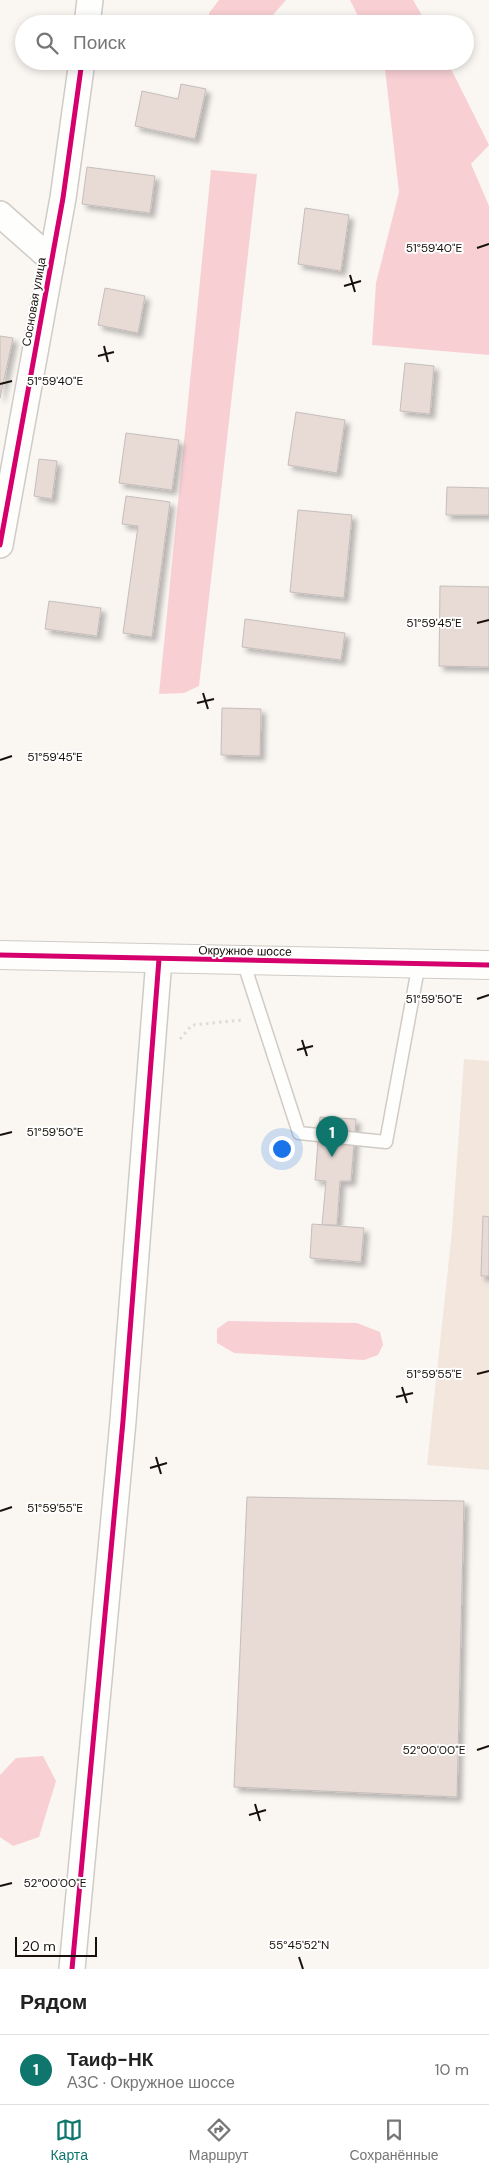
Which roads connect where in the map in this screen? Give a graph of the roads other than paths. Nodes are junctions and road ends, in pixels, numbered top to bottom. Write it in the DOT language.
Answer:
graph roads {
  1 [pos="90,0"];
  2 [pos="88,15"];
  3 [pos="81,70"];
  4 [pos="0,214"];
  5 [pos="52,260"];
  6 [pos="0,544"];
  7 [pos="0,955"];
  8 [pos="159,960"];
  9 [pos="242,961"];
  10 [pos="419,963"];
  11 [pos="489,964"];
  12 [pos="72,1969"];
  1 -- 2 [label="street"];
  3 -- 5 [label="street, Сосновая улица"];
  4 -- 5 [label="street"];
  5 -- 6 [label="street, Сосновая улица"];
  7 -- 8 [label="street, Окружное шоссе"];
  8 -- 9 [label="street, Окружное шоссе"];
  8 -- 12 [label="street"];
  9 -- 10 [label="street, Окружное шоссе"];
  9 -- 10 [label="lane"];
  10 -- 11 [label="street, Окружное шоссе"];
}
